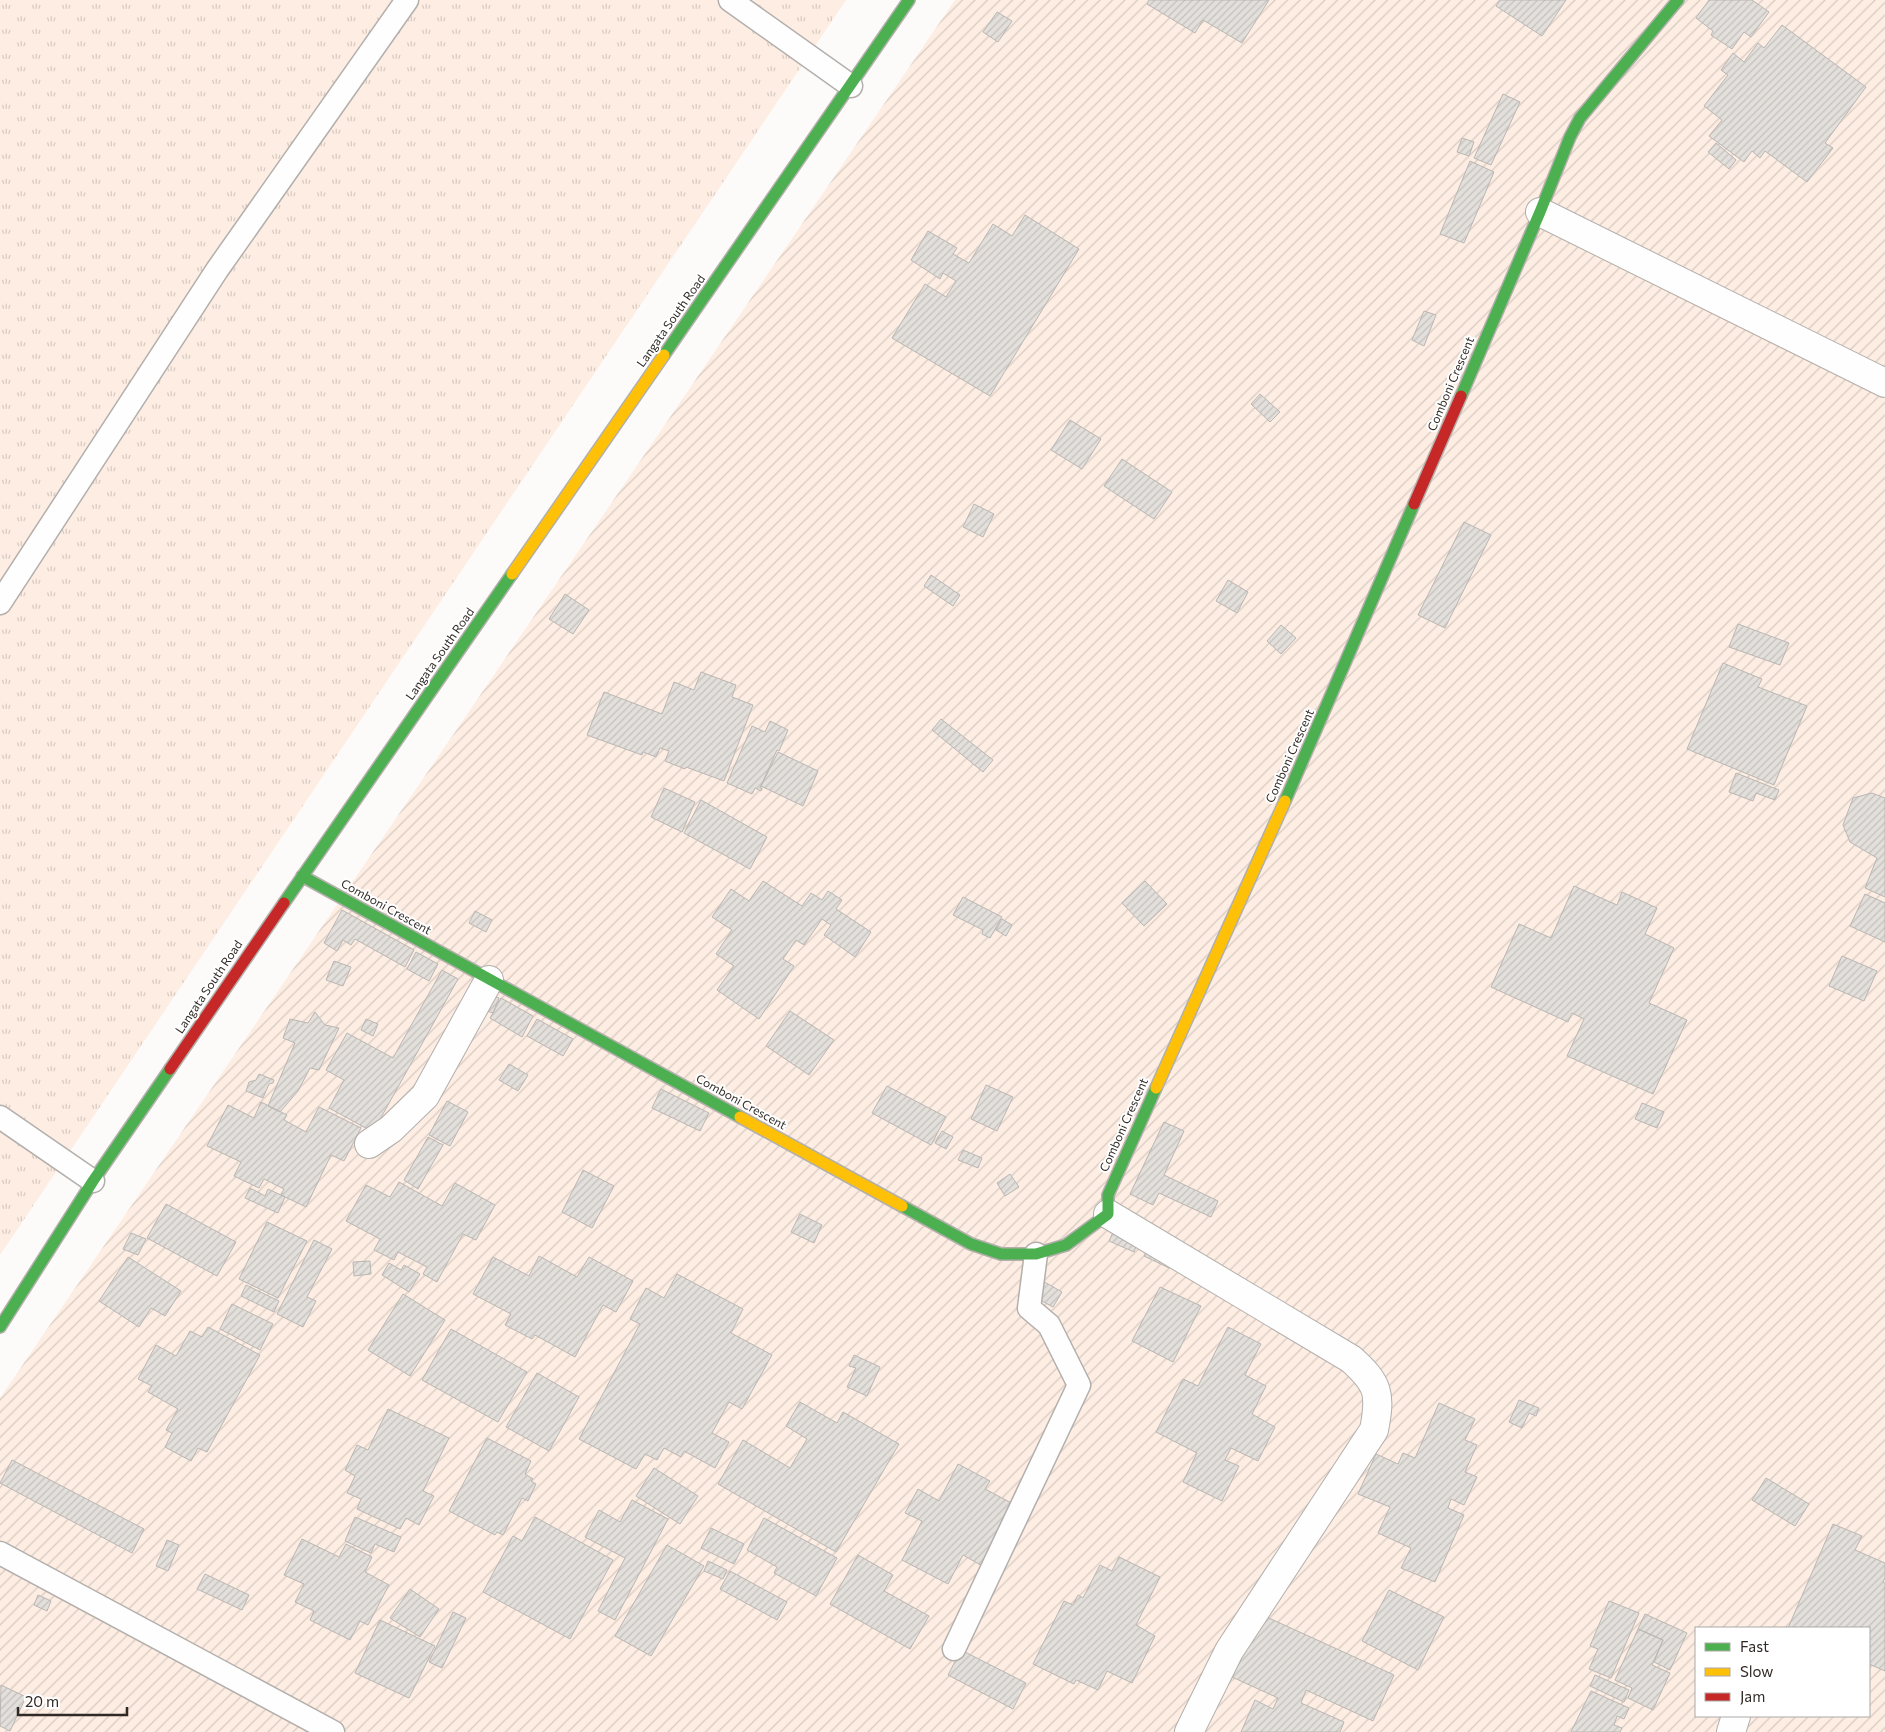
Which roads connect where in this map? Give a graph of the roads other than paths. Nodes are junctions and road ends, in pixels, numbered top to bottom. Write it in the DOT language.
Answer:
graph roads {
  1 [pos="407,0"];
  2 [pos="730,0"];
  3 [pos="909,0"];
  4 [pos="1678,0"];
  5 [pos="852,86"];
  6 [pos="1540,212"];
  7 [pos="1885,383"];
  8 [pos="0,603"];
  9 [pos="302,876"];
  10 [pos="490,980"];
  11 [pos="0,1117"];
  12 [pos="369,1144"];
  13 [pos="93,1181"];
  14 [pos="1108,1214"];
  15 [pos="1036,1254"];
  16 [pos="3,1316"];
  17 [pos="0,1553"];
  18 [pos="954,1649"];
  19 [pos="1736,1717"];
  20 [pos="333,1732"];
  21 [pos="1189,1732"];
  22 [pos="1731,1732"];
  1 -- 8 [label="lane"];
  2 -- 5 [label="lane"];
  3 -- 5 [label="street, Langata South Road"];
  4 -- 6 [label="street, Comboni Crescent"];
  5 -- 9 [label="street, Langata South Road"];
  6 -- 7 [label="street"];
  6 -- 14 [label="street, Comboni Crescent"];
  9 -- 10 [label="street, Comboni Crescent"];
  9 -- 13 [label="street, Langata South Road"];
  10 -- 12 [label="street"];
  10 -- 15 [label="street, Comboni Crescent"];
  11 -- 13 [label="lane"];
  13 -- 16 [label="street, Langata South Road"];
  14 -- 15 [label="street, Comboni Crescent"];
  14 -- 21 [label="street"];
  15 -- 18 [label="lane"];
  17 -- 20 [label="lane"];
  19 -- 22 [label="street"];
}
